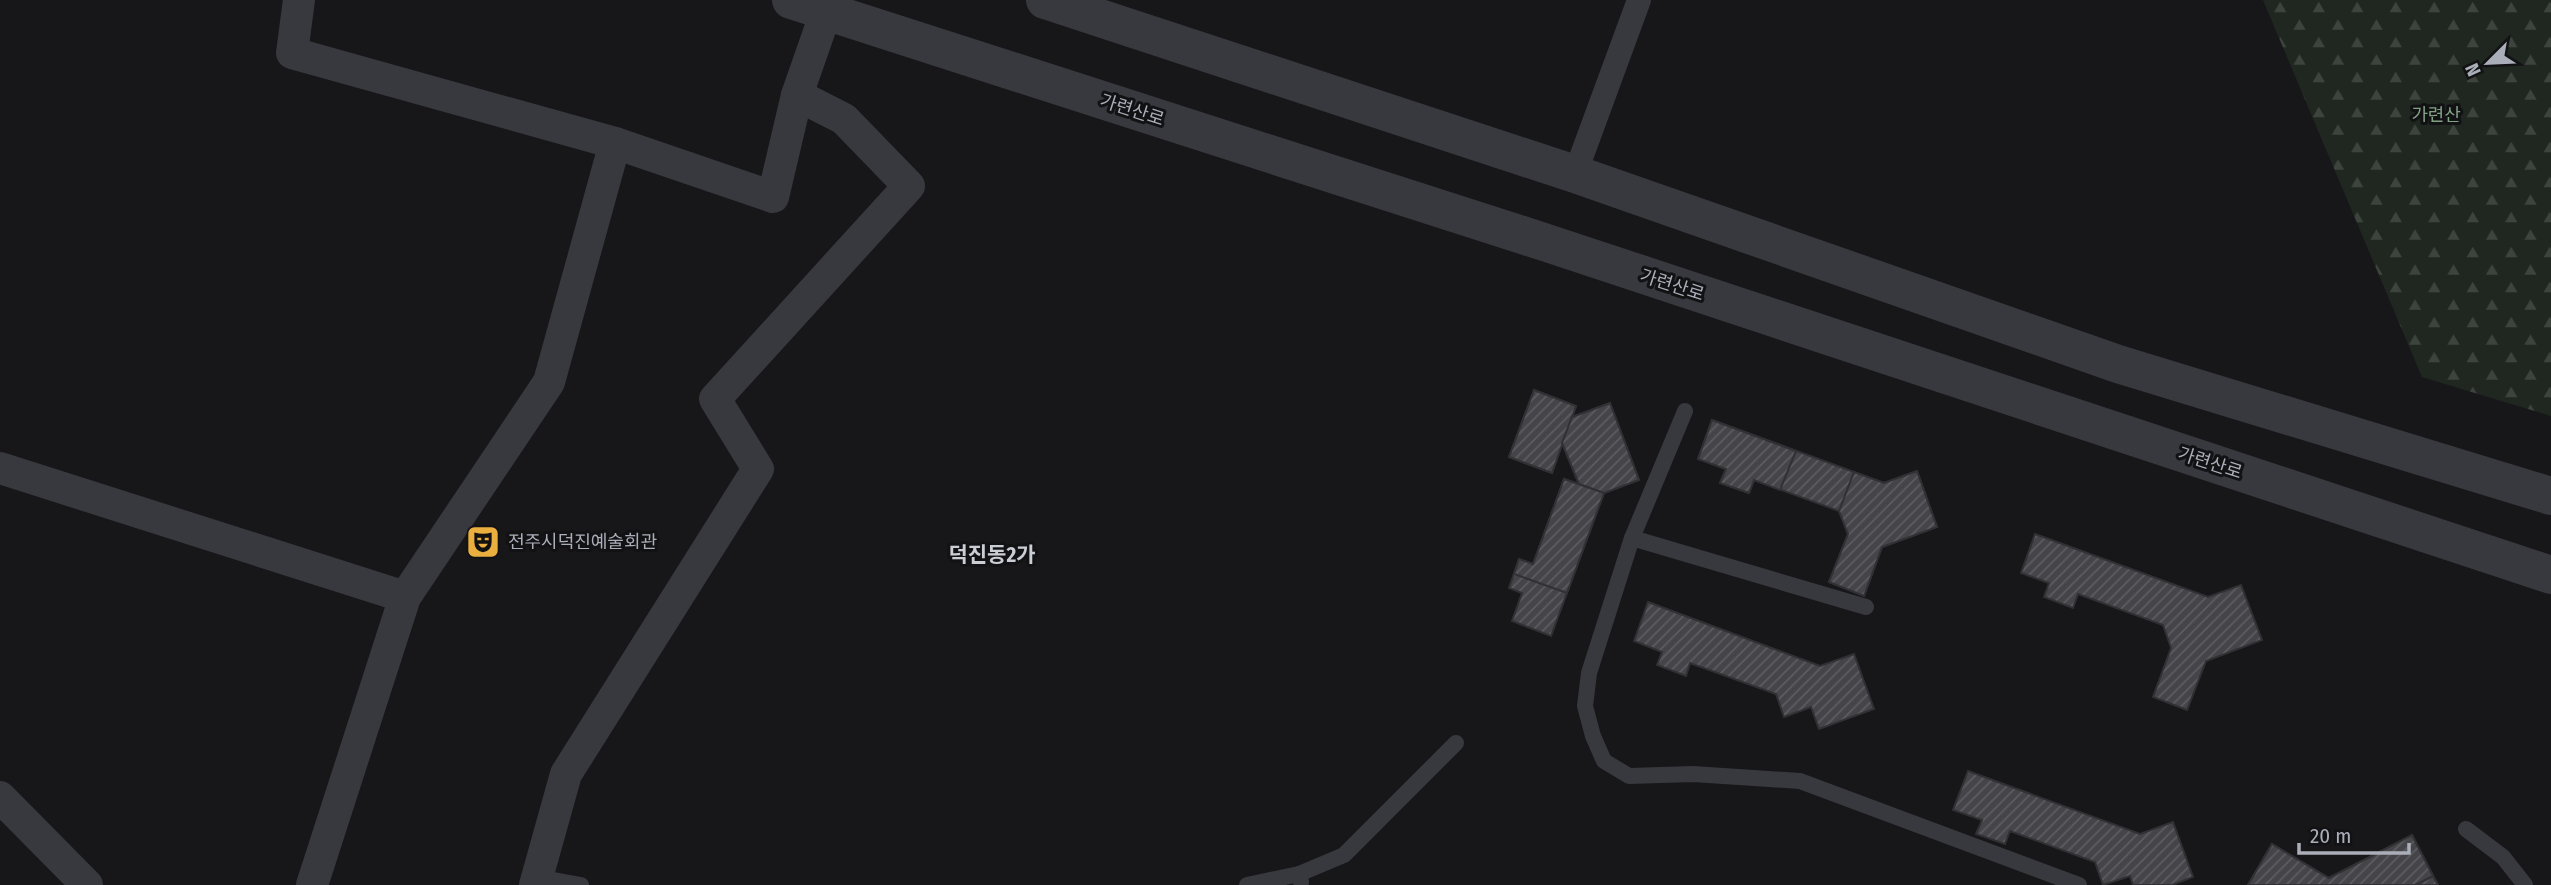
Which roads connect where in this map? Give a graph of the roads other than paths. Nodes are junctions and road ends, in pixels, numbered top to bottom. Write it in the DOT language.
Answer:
graph roads {
  1 [pos="299,0"];
  2 [pos="1045,0"];
  3 [pos="1639,0"];
  4 [pos="808,6"];
  5 [pos="797,95"];
  6 [pos="615,143"];
  7 [pos="1574,174"];
  8 [pos="1685,411"];
  9 [pos="0,468"];
  10 [pos="2551,496"];
  11 [pos="1632,538"];
  12 [pos="2551,575"];
  13 [pos="405,597"];
  14 [pos="1866,607"];
  15 [pos="1456,743"];
  16 [pos="0,797"];
  17 [pos="2466,829"];
  18 [pos="1300,880"];
  19 [pos="536,881"];
  20 [pos="87,885"];
  21 [pos="312,885"];
  22 [pos="581,885"];
  23 [pos="1247,885"];
  24 [pos="2079,885"];
  25 [pos="2525,885"];
  1 -- 6 [label="street"];
  2 -- 7 [label="street"];
  3 -- 7 [label="street"];
  4 -- 5 [label="street"];
  4 -- 12 [label="street, 가련산로"];
  5 -- 6 [label="street"];
  5 -- 19 [label="street"];
  6 -- 13 [label="street"];
  7 -- 10 [label="street"];
  8 -- 11 [label="lane"];
  9 -- 13 [label="street"];
  11 -- 14 [label="lane"];
  11 -- 24 [label="lane"];
  13 -- 21 [label="street"];
  15 -- 18 [label="lane"];
  16 -- 20 [label="street"];
  17 -- 25 [label="lane"];
  18 -- 23 [label="lane"];
  19 -- 22 [label="lane"];
}
